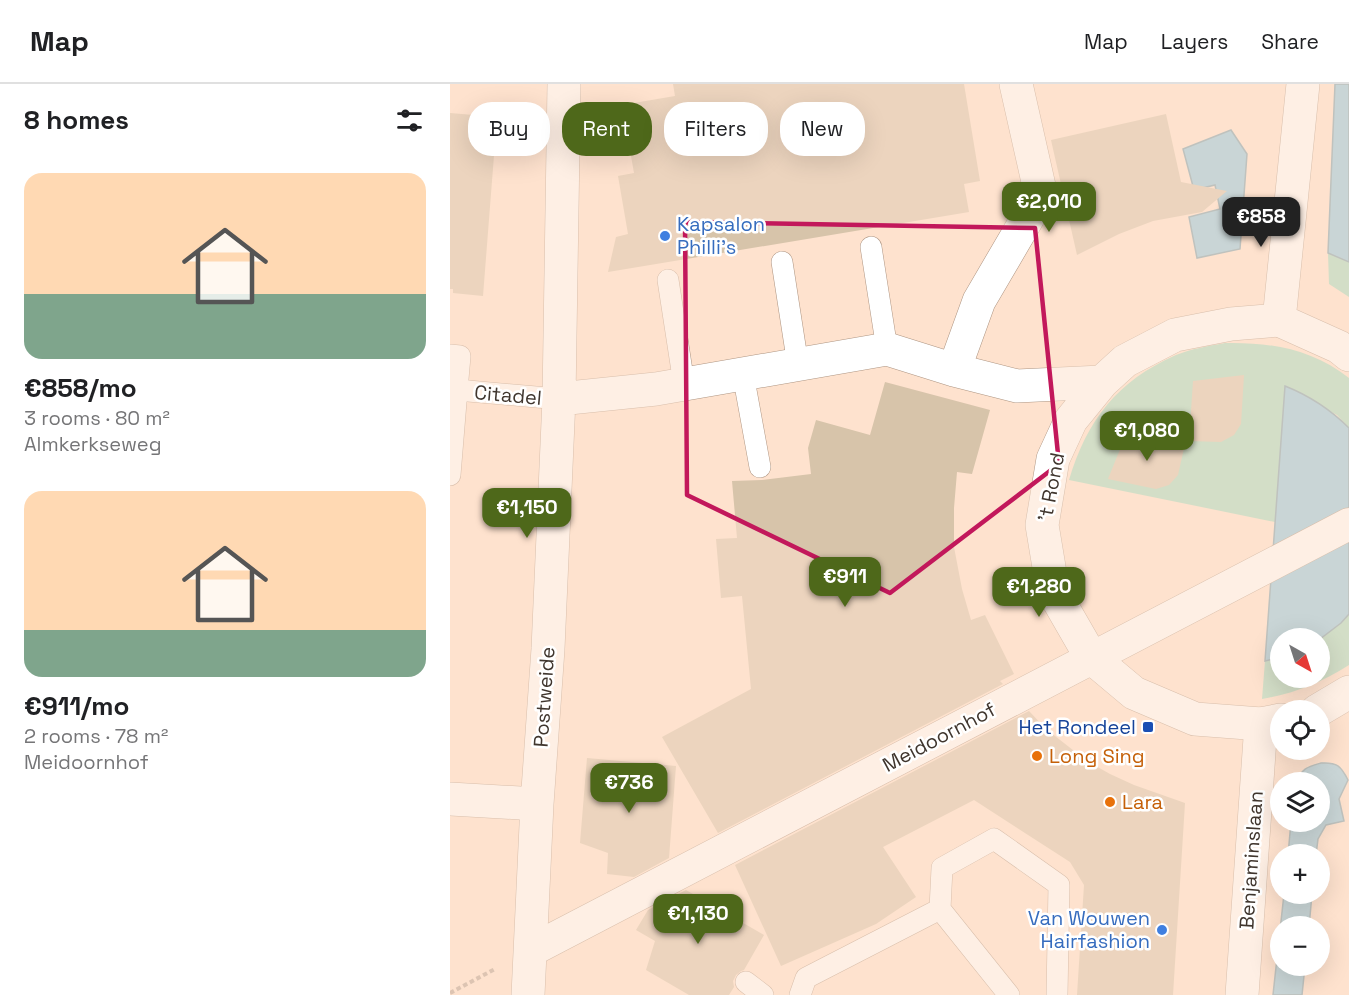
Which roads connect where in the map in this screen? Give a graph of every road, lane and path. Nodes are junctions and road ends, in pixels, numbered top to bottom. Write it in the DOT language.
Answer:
graph roads {
  1 [pos="564,84"];
  2 [pos="1016,84"];
  3 [pos="1303,84"];
  4 [pos="872,248"];
  5 [pos="782,262"];
  6 [pos="668,280"];
  7 [pos="1279,320"];
  8 [pos="887,349"];
  9 [pos="450,355"];
  10 [pos="1349,355"];
  11 [pos="798,365"];
  12 [pos="954,370"];
  13 [pos="743,374"];
  14 [pos="1102,382"];
  15 [pos="684,384"];
  16 [pos="457,390"];
  17 [pos="559,399"];
  18 [pos="760,467"];
  19 [pos="450,476"];
  20 [pos="1349,524"];
  21 [pos="1091,657"];
  22 [pos="1349,692"];
  23 [pos="1330,703"];
  24 [pos="1270,722"];
  25 [pos="1270,731"];
  26 [pos="450,799"];
  27 [pos="537,804"];
  28 [pos="940,909"];
  29 [pos="530,951"];
  30 [pos="746,982"];
  31 [pos="450,993"];
  32 [pos="528,995"];
  33 [pos="763,995"];
  34 [pos="800,995"];
  35 [pos="1010,995"];
  36 [pos="1057,995"];
  37 [pos="1242,995"];
  1 -- 17 [label="street, Postweide"];
  2 -- 12 [label="street"];
  3 -- 7 [label="street"];
  4 -- 8 [label="lane"];
  5 -- 11 [label="lane"];
  6 -- 15 [label="lane"];
  7 -- 10 [label="street, 't Rond"];
  7 -- 14 [label="street, 't Rond"];
  8 -- 11 [label="street"];
  8 -- 12 [label="street"];
  9 -- 16 [label="lane, Citadel"];
  11 -- 13 [label="street"];
  12 -- 14 [label="street"];
  13 -- 15 [label="street"];
  13 -- 18 [label="lane"];
  14 -- 21 [label="street, 't Rond"];
  15 -- 17 [label="street"];
  16 -- 17 [label="lane, Citadel"];
  16 -- 19 [label="lane, Citadel"];
  17 -- 27 [label="street, Postweide"];
  20 -- 21 [label="street, Meidoornhof"];
  21 -- 24 [label="street, 't Rond"];
  21 -- 29 [label="street, Meidoornhof"];
  22 -- 23 [label="street"];
  25 -- 37 [label="street, Benjaminslaan"];
  26 -- 27 [label="street"];
  27 -- 29 [label="street, Postweide"];
  28 -- 34 [label="lane"];
  28 -- 35 [label="lane"];
  28 -- 36 [label="lane"];
  29 -- 31 [label="path"];
  29 -- 32 [label="street, Postweide"];
  30 -- 33 [label="lane"];
}
